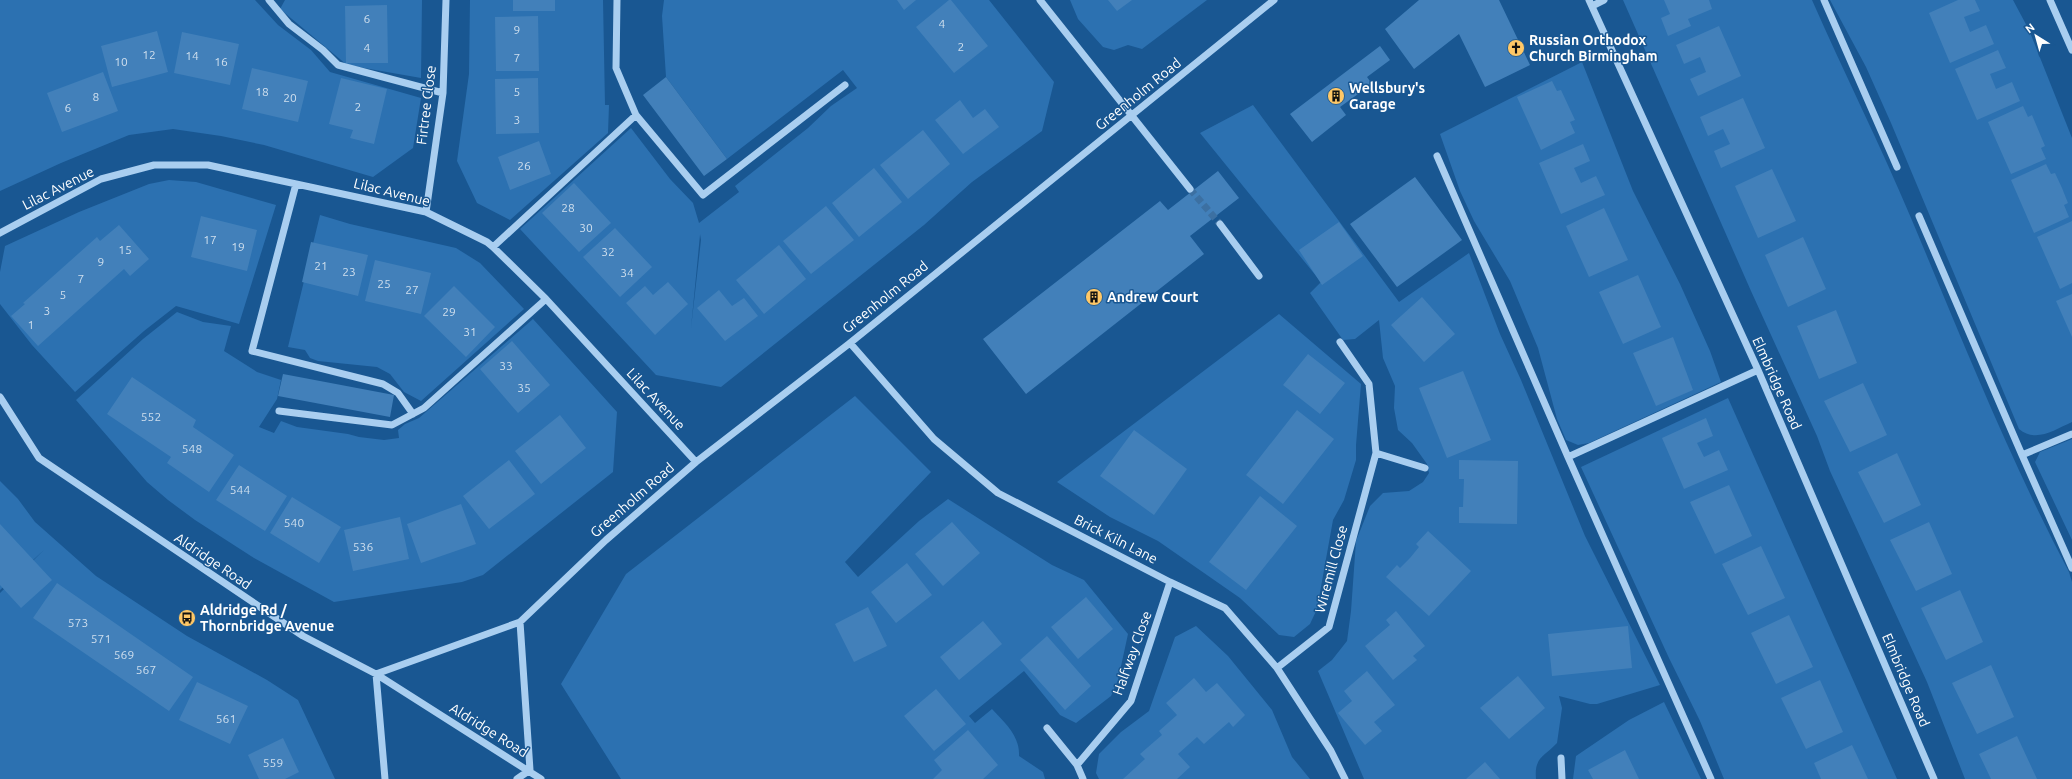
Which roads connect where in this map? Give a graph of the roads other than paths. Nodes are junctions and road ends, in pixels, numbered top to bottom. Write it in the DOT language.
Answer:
graph roads {
  1 [pos="269,0"];
  2 [pos="446,0"];
  3 [pos="617,0"];
  4 [pos="1040,0"];
  5 [pos="1274,0"];
  6 [pos="1604,0"];
  7 [pos="1824,0"];
  8 [pos="2050,0"];
  9 [pos="1591,3"];
  10 [pos="2072,50"];
  11 [pos="845,85"];
  12 [pos="443,93"];
  13 [pos="636,115"];
  14 [pos="1130,116"];
  15 [pos="1437,156"];
  16 [pos="1897,167"];
  17 [pos="296,184"];
  18 [pos="1190,189"];
  19 [pos="426,212"];
  20 [pos="1919,216"];
  21 [pos="1220,224"];
  22 [pos="0,233"];
  23 [pos="493,247"];
  24 [pos="1259,276"];
  25 [pos="546,299"];
  26 [pos="1340,342"];
  27 [pos="850,343"];
  28 [pos="1758,370"];
  29 [pos="0,397"];
  30 [pos="279,411"];
  31 [pos="413,414"];
  32 [pos="2072,434"];
  33 [pos="1376,453"];
  34 [pos="2022,456"];
  35 [pos="1568,457"];
  36 [pos="696,462"];
  37 [pos="1425,468"];
  38 [pos="2072,568"];
  39 [pos="1170,582"];
  40 [pos="520,622"];
  41 [pos="1277,668"];
  42 [pos="376,674"];
  43 [pos="1047,728"];
  44 [pos="1561,758"];
  45 [pos="1077,765"];
  46 [pos="530,770"];
  47 [pos="386,779"];
  48 [pos="517,779"];
  49 [pos="542,779"];
  50 [pos="1083,779"];
  51 [pos="1345,779"];
  52 [pos="1562,779"];
  53 [pos="1710,779"];
  54 [pos="1934,779"];
  1 -- 12 [label="street"];
  2 -- 12 [label="street, Firtree Close"];
  3 -- 13 [label="street"];
  4 -- 14 [label="street"];
  5 -- 14 [label="street, Greenholm Road"];
  6 -- 9 [label="street"];
  7 -- 16 [label="street"];
  8 -- 10 [label="street"];
  9 -- 28 [label="street, Elmbridge Road"];
  11 -- 13 [label="street"];
  12 -- 19 [label="street, Firtree Close"];
  13 -- 23 [label="street"];
  14 -- 18 [label="street"];
  14 -- 27 [label="street, Greenholm Road"];
  15 -- 35 [label="street"];
  17 -- 19 [label="street, Lilac Avenue"];
  17 -- 22 [label="street, Lilac Avenue"];
  17 -- 31 [label="street"];
  19 -- 23 [label="street, Lilac Avenue"];
  20 -- 34 [label="street"];
  21 -- 24 [label="street"];
  23 -- 25 [label="street, Lilac Avenue"];
  25 -- 31 [label="street"];
  25 -- 36 [label="street, Lilac Avenue"];
  26 -- 33 [label="street, Wiremill Close"];
  27 -- 36 [label="street, Greenholm Road"];
  27 -- 39 [label="street, Brick Kiln Lane"];
  28 -- 35 [label="street"];
  28 -- 54 [label="street, Elmbridge Road"];
  29 -- 42 [label="street, Aldridge Road"];
  30 -- 31 [label="street"];
  32 -- 34 [label="street"];
  33 -- 37 [label="street"];
  33 -- 41 [label="street, Wiremill Close"];
  34 -- 38 [label="street"];
  35 -- 53 [label="street"];
  36 -- 40 [label="street, Greenholm Road"];
  39 -- 41 [label="street, Brick Kiln Lane"];
  39 -- 45 [label="street, Halfway Close"];
  40 -- 42 [label="street, Greenholm Road"];
  40 -- 46 [label="street"];
  41 -- 51 [label="street, Brick Kiln Lane"];
  42 -- 46 [label="street, Aldridge Road"];
  42 -- 47 [label="street"];
  43 -- 45 [label="street"];
  44 -- 52 [label="street"];
  45 -- 50 [label="street"];
  46 -- 48 [label="street"];
  46 -- 49 [label="street, Aldridge Road"];
}
